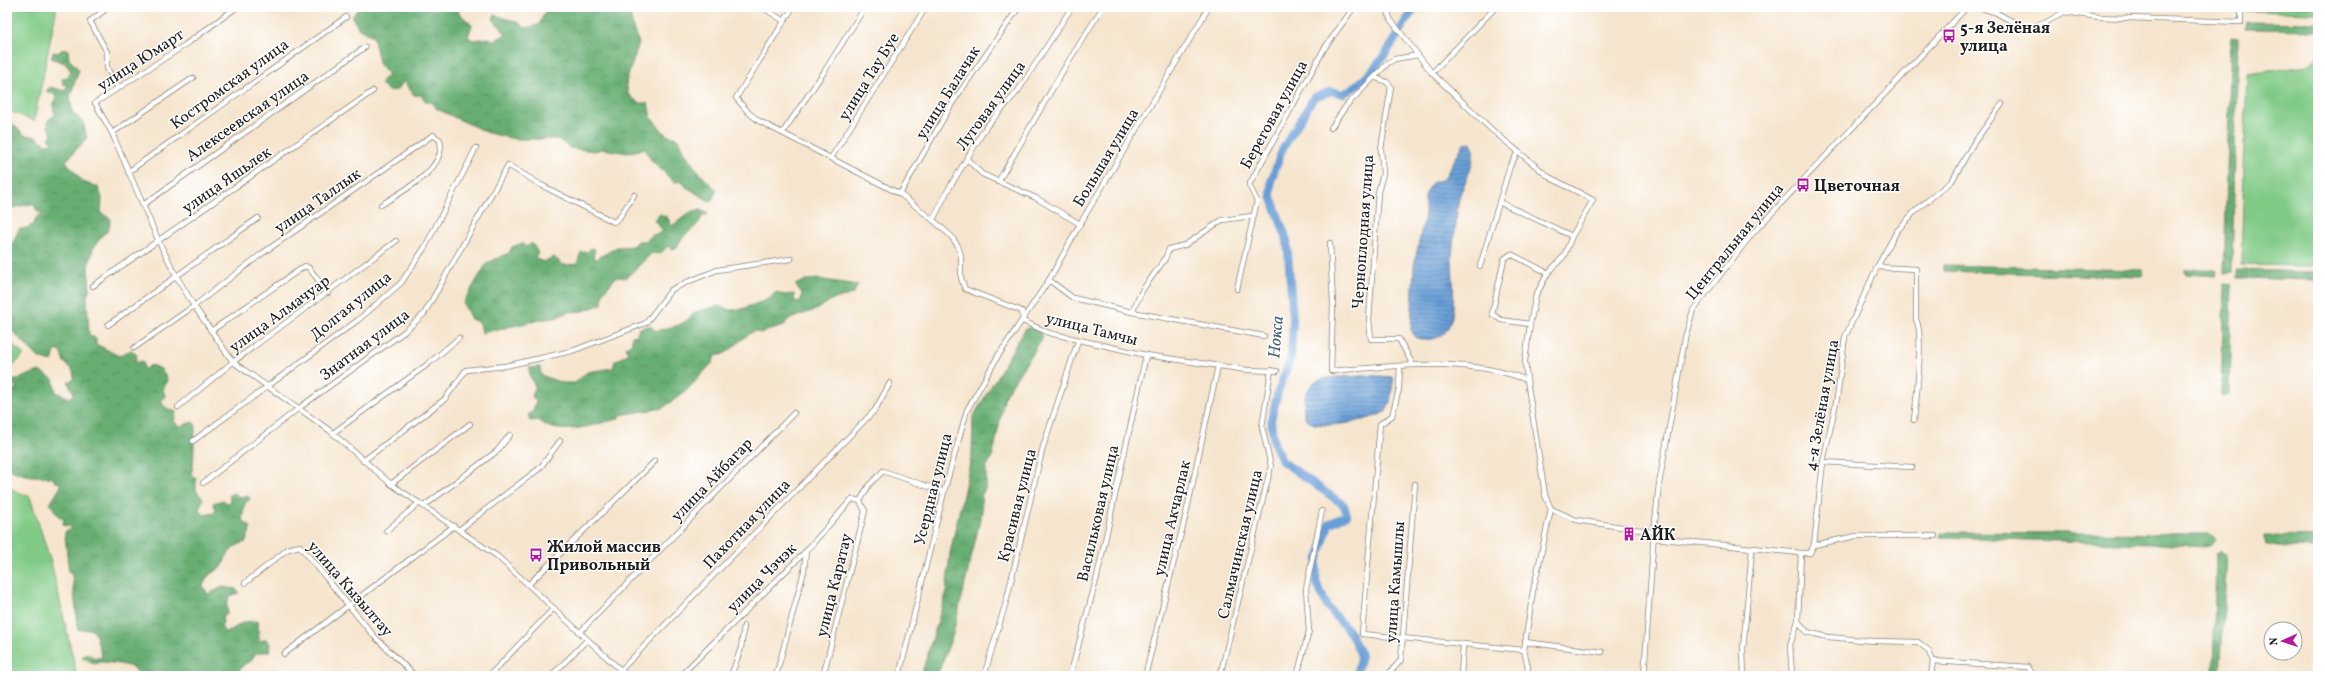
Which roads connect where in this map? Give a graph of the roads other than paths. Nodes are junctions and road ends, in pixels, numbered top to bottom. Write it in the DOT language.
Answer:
graph roads {
  1 [pos="109,7"];
  2 [pos="237,7"];
  3 [pos="762,7"];
  4 [pos="793,7"];
  5 [pos="865,7"];
  6 [pos="926,7"];
  7 [pos="1019,7"];
  8 [pos="1072,7"];
  9 [pos="1103,7"];
  10 [pos="1210,7"];
  11 [pos="1354,7"];
  12 [pos="1396,7"];
  13 [pos="1496,7"];
  14 [pos="1967,7"];
  15 [pos="1978,7"];
  16 [pos="2241,7"];
  17 [pos="1388,8"];
  18 [pos="346,17"];
  19 [pos="784,21"];
  20 [pos="365,47"];
  21 [pos="1418,55"];
  22 [pos="1432,73"];
  23 [pos="193,78"];
  24 [pos="1376,78"];
  25 [pos="118,88"];
  26 [pos="373,91"];
  27 [pos="2002,104"];
  28 [pos="1331,128"];
  29 [pos="783,132"];
  30 [pos="112,133"];
  31 [pos="476,148"];
  32 [pos="1518,152"];
  33 [pos="831,158"];
  34 [pos="967,158"];
  35 [pos="128,172"];
  36 [pos="998,182"];
  37 [pos="900,194"];
  38 [pos="634,196"];
  39 [pos="1499,202"];
  40 [pos="143,205"];
  41 [pos="381,205"];
  42 [pos="1252,216"];
  43 [pos="258,218"];
  44 [pos="933,220"];
  45 [pos="1080,224"];
  46 [pos="1572,236"];
  47 [pos="159,242"];
  48 [pos="396,242"];
  49 [pos="1330,243"];
  50 [pos="791,259"];
  51 [pos="1480,266"];
  52 [pos="1877,267"];
  53 [pos="1548,273"];
  54 [pos="177,277"];
  55 [pos="1049,280"];
  56 [pos="93,286"];
  57 [pos="1238,288"];
  58 [pos="328,293"];
  59 [pos="194,306"];
  60 [pos="1132,312"];
  61 [pos="1023,321"];
  62 [pos="1530,324"];
  63 [pos="108,325"];
  64 [pos="211,331"];
  65 [pos="1264,336"];
  66 [pos="459,338"];
  67 [pos="1078,341"];
  68 [pos="134,348"];
  69 [pos="1146,355"];
  70 [pos="233,362"];
  71 [pos="1413,365"];
  72 [pos="1218,366"];
  73 [pos="1400,366"];
  74 [pos="1271,370"];
  75 [pos="1277,371"];
  76 [pos="1527,380"];
  77 [pos="890,383"];
  78 [pos="265,386"];
  79 [pos="178,407"];
  80 [pos="299,408"];
  81 [pos="794,413"];
  82 [pos="1914,420"];
  83 [pos="470,424"];
  84 [pos="333,433"];
  85 [pos="510,434"];
  86 [pos="193,441"];
  87 [pos="560,441"];
  88 [pos="364,461"];
  89 [pos="655,461"];
  90 [pos="1823,462"];
  91 [pos="1912,467"];
  92 [pos="203,483"];
  93 [pos="391,484"];
  94 [pos="1415,484"];
  95 [pos="944,492"];
  96 [pos="860,501"];
  97 [pos="419,503"];
  98 [pos="424,506"];
  99 [pos="1551,509"];
  100 [pos="1322,510"];
  101 [pos="454,526"];
  102 [pos="459,530"];
  103 [pos="386,531"];
  104 [pos="1654,532"];
  105 [pos="1934,536"];
  106 [pos="1654,538"];
  107 [pos="1814,545"];
  108 [pos="1752,550"];
  109 [pos="806,551"];
  110 [pos="1802,553"];
  111 [pos="245,583"];
  112 [pos="529,584"];
  113 [pos="349,606"];
  114 [pos="554,608"];
  115 [pos="1798,621"];
  116 [pos="744,626"];
  117 [pos="580,632"];
  118 [pos="1403,638"];
  119 [pos="587,640"];
  120 [pos="1525,642"];
  121 [pos="1463,645"];
  122 [pos="1524,650"];
  123 [pos="1602,652"];
  124 [pos="284,654"];
  125 [pos="1933,661"];
  126 [pos="620,670"];
  127 [pos="415,676"];
  128 [pos="489,676"];
  129 [pos="552,676"];
  130 [pos="615,676"];
  131 [pos="627,676"];
  132 [pos="680,676"];
  133 [pos="731,676"];
  134 [pos="776,676"];
  135 [pos="823,676"];
  136 [pos="899,676"];
  137 [pos="984,676"];
  138 [pos="1070,676"];
  139 [pos="1145,676"];
  140 [pos="1220,676"];
  141 [pos="1297,676"];
  142 [pos="1387,676"];
  143 [pos="1461,676"];
  144 [pos="1527,676"];
  145 [pos="1644,676"];
  146 [pos="1744,676"];
  147 [pos="1792,676"];
  148 [pos="1931,676"];
  149 [pos="2046,676"];
  1 -- 25 [label="street"];
  2 -- 25 [label="street, улица Юмарт"];
  3 -- 19 [label="street"];
  4 -- 19 [label="street"];
  5 -- 29 [label="street"];
  6 -- 33 [label="street, улица Тау Буе"];
  7 -- 37 [label="street, улица Балачак"];
  8 -- 34 [label="street, Луговая улица"];
  9 -- 36 [label="street"];
  10 -- 45 [label="street, Большая улица"];
  11 -- 42 [label="street, Береговая улица"];
  12 -- 17 [label="street"];
  13 -- 22 [label="street"];
  14 -- 104 [label="street, Центральная улица"];
  15 -- 16 [label="street"];
  17 -- 21 [label="street"];
  18 -- 35 [label="street, Костромская улица"];
  19 -- 29 [label="street, улица Тамчы"];
  20 -- 40 [label="street, Алексеевская улица"];
  21 -- 22 [label="street"];
  21 -- 24 [label="street"];
  22 -- 32 [label="street"];
  23 -- 30 [label="street"];
  24 -- 28 [label="street"];
  24 -- 71 [label="street, Черноплодная улица"];
  25 -- 30 [label="street, улица Юмарт"];
  26 -- 47 [label="street, улица Яшьлек"];
  27 -- 52 [label="street, 4-я Зелёная улица"];
  29 -- 33 [label="street, улица Тамчы"];
  30 -- 35 [label="street"];
  31 -- 78 [label="street, Долгая улица"];
  32 -- 39 [label="street"];
  32 -- 46 [label="street"];
  33 -- 37 [label="street, улица Тамчы"];
  34 -- 36 [label="street"];
  34 -- 44 [label="street, Луговая улица"];
  35 -- 40 [label="street"];
  36 -- 45 [label="street"];
  37 -- 44 [label="street, улица Тамчы"];
  38 -- 80 [label="street, Знатная улица"];
  39 -- 46 [label="street"];
  39 -- 51 [label="street"];
  40 -- 47 [label="street"];
  41 -- 59 [label="street, улица Таллык"];
  42 -- 57 [label="street, Береговая улица"];
  42 -- 60 [label="street"];
  43 -- 54 [label="street"];
  44 -- 61 [label="street, улица Тамчы"];
  45 -- 55 [label="street, Большая улица"];
  46 -- 53 [label="street"];
  47 -- 54 [label="street"];
  47 -- 56 [label="street, улица Яшьлек"];
  48 -- 58 [label="street, улица Алмачуар"];
  49 -- 73 [label="street"];
  50 -- 88 [label="street"];
  52 -- 82 [label="street"];
  52 -- 90 [label="street, 4-я Зелёная улица"];
  53 -- 62 [label="street"];
  53 -- 62 [label="street"];
  54 -- 59 [label="street"];
  54 -- 63 [label="street"];
  55 -- 60 [label="street"];
  55 -- 61 [label="street, Большая улица"];
  58 -- 64 [label="street"];
  58 -- 70 [label="street, улица Алмачуар"];
  59 -- 64 [label="street"];
  59 -- 68 [label="street, улица Таллык"];
  60 -- 65 [label="street"];
  61 -- 67 [label="street, улица Тамчы"];
  61 -- 95 [label="street, Усердная улица"];
  62 -- 76 [label="street"];
  64 -- 70 [label="street"];
  66 -- 84 [label="street"];
  67 -- 69 [label="street, улица Тамчы"];
  67 -- 137 [label="street, Красивая улица"];
  69 -- 72 [label="street, улица Тамчы"];
  69 -- 138 [label="street, Васильковая улица"];
  70 -- 78 [label="street"];
  70 -- 79 [label="street, улица Алмачуар"];
  71 -- 73 [label="street"];
  71 -- 76 [label="street"];
  72 -- 74 [label="street, улица Тамчы"];
  72 -- 139 [label="street, улица Акчарлак"];
  73 -- 118 [label="street"];
  74 -- 75 [label="street, улица Тамчы"];
  74 -- 140 [label="street, Салмачинская улица"];
  76 -- 99 [label="street"];
  77 -- 126 [label="street, Пахотная улица"];
  78 -- 80 [label="street"];
  78 -- 86 [label="street, Долгая улица"];
  80 -- 84 [label="street"];
  80 -- 92 [label="street, Знатная улица"];
  81 -- 117 [label="street, улица Айбагар"];
  83 -- 93 [label="street"];
  84 -- 88 [label="street"];
  85 -- 98 [label="street"];
  87 -- 102 [label="street"];
  88 -- 93 [label="street"];
  89 -- 112 [label="street"];
  90 -- 91 [label="street"];
  90 -- 107 [label="street, 4-я Зелёная улица"];
  93 -- 97 [label="street"];
  94 -- 118 [label="street, улица Камышлы"];
  95 -- 96 [label="street"];
  95 -- 136 [label="street, Усердная улица"];
  96 -- 109 [label="street, улица Чэчэк"];
  96 -- 135 [label="street, улица Каратау"];
  97 -- 98 [label="street"];
  97 -- 103 [label="street"];
  98 -- 101 [label="street"];
  99 -- 104 [label="street"];
  99 -- 120 [label="street"];
  100 -- 141 [label="street"];
  101 -- 102 [label="street"];
  101 -- 113 [label="street"];
  102 -- 112 [label="street"];
  104 -- 106 [label="street, Центральная улица"];
  105 -- 107 [label="street"];
  106 -- 108 [label="street"];
  106 -- 145 [label="street, Центральная улица"];
  107 -- 110 [label="street"];
  108 -- 110 [label="street"];
  108 -- 146 [label="street"];
  109 -- 132 [label="street, улица Чэчэк"];
  109 -- 134 [label="street"];
  110 -- 115 [label="street"];
  111 -- 113 [label="street, улица Кызылтау"];
  112 -- 114 [label="street"];
  113 -- 124 [label="street"];
  113 -- 127 [label="street, улица Кызылтау"];
  114 -- 117 [label="street"];
  114 -- 128 [label="street"];
  115 -- 125 [label="street"];
  115 -- 147 [label="street"];
  116 -- 133 [label="street"];
  117 -- 119 [label="street"];
  118 -- 121 [label="street"];
  118 -- 142 [label="street, улица Камышлы"];
  119 -- 126 [label="street"];
  119 -- 129 [label="street"];
  120 -- 122 [label="street"];
  120 -- 123 [label="street"];
  121 -- 122 [label="street"];
  121 -- 143 [label="street"];
  122 -- 144 [label="street"];
  125 -- 148 [label="street"];
  125 -- 149 [label="street"];
  126 -- 130 [label="street, Пахотная улица"];
  126 -- 131 [label="street"];
}
